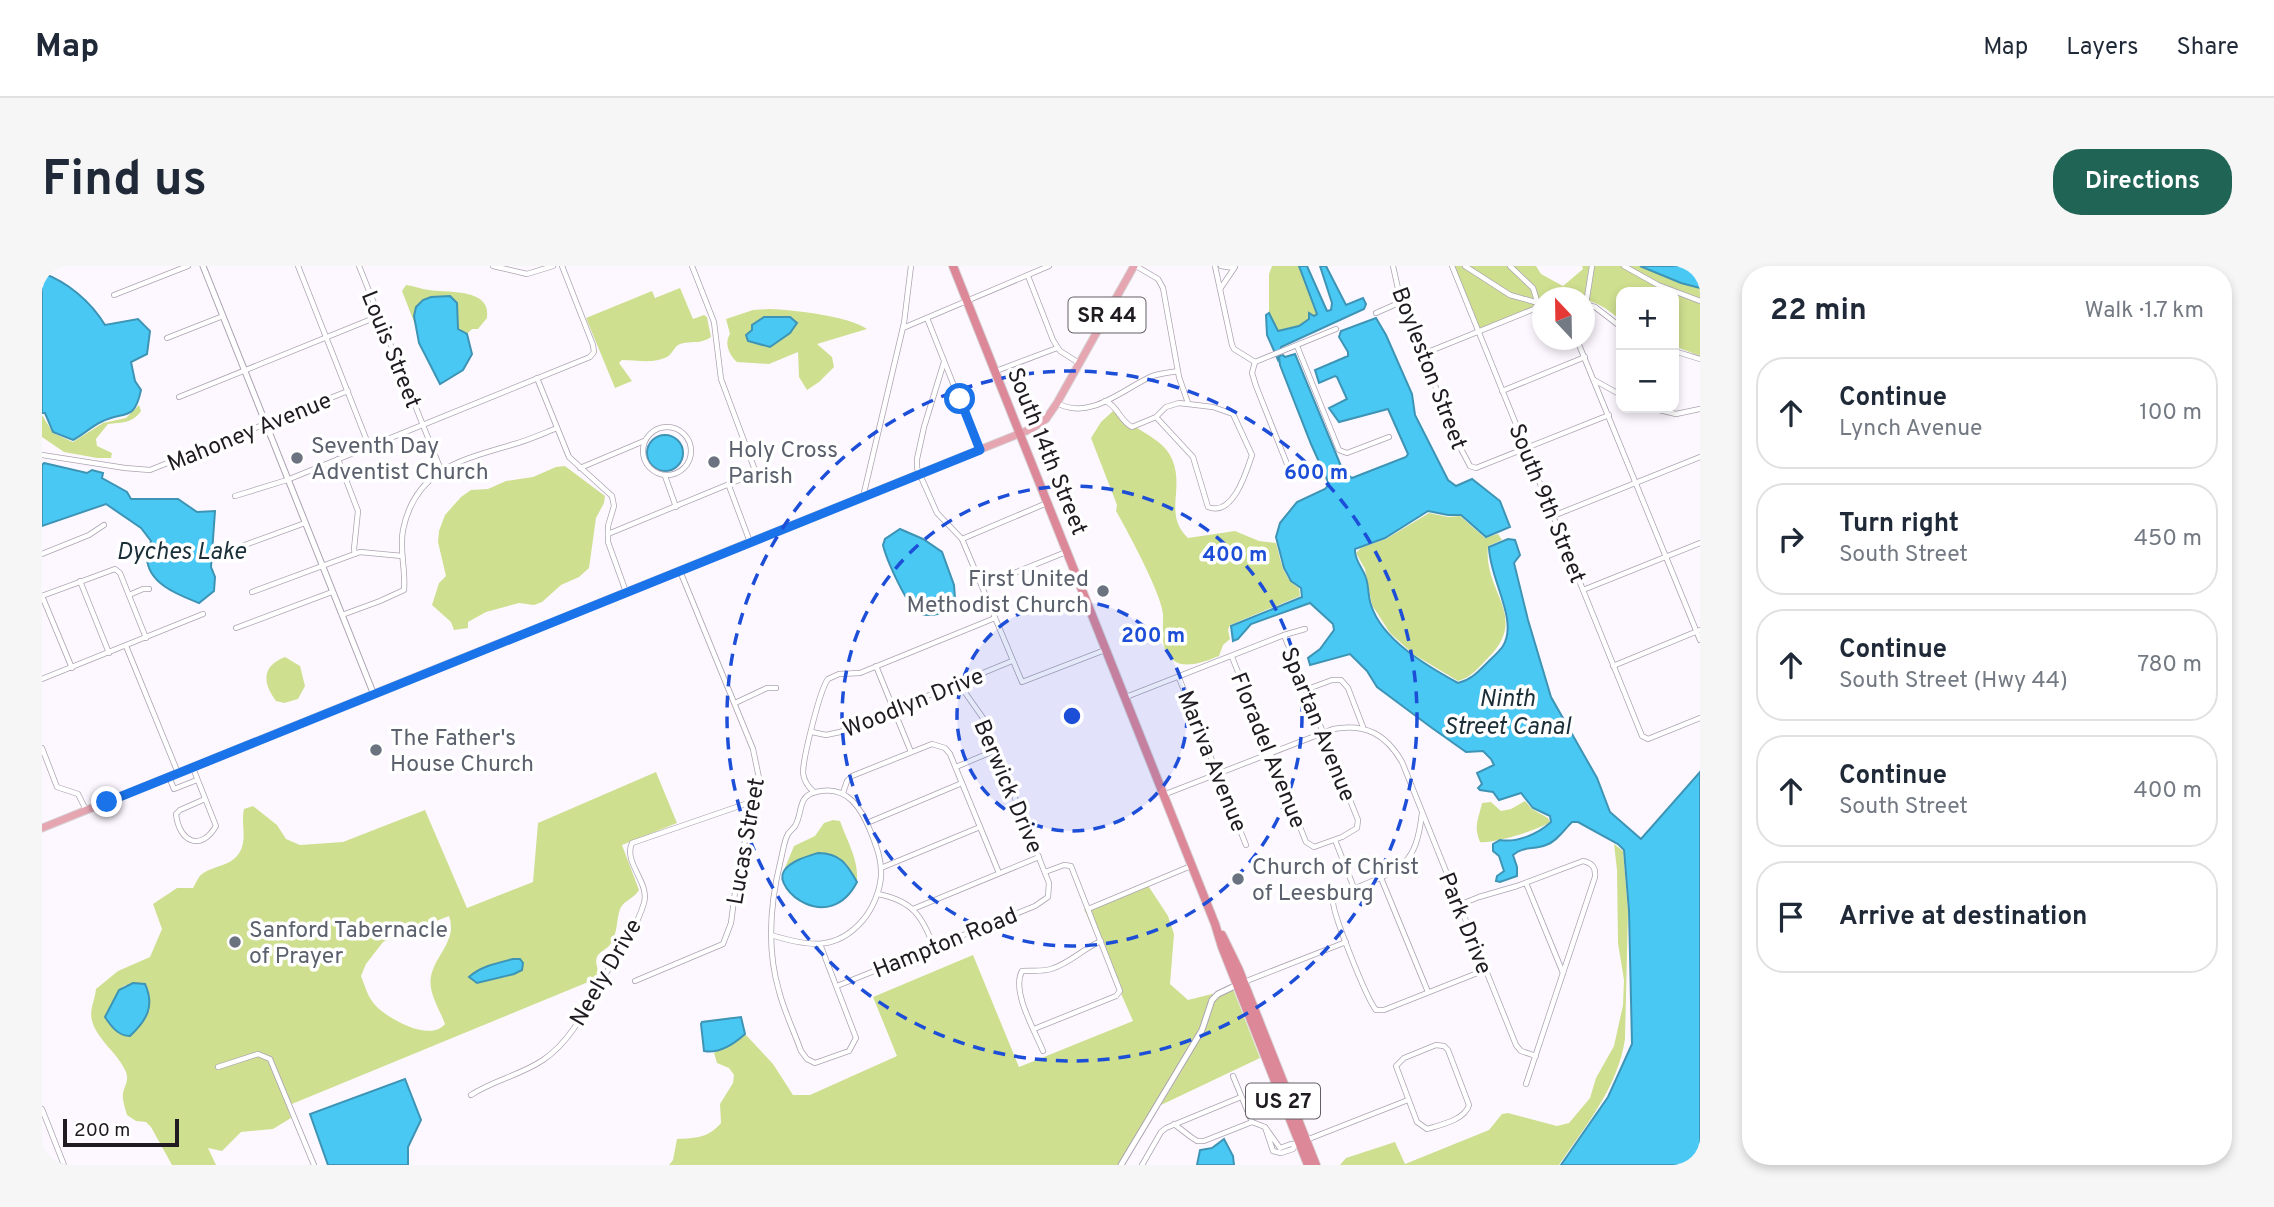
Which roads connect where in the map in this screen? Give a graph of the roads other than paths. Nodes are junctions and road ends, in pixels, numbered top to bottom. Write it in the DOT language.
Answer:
graph roads {
  1 [pos="188,266"];
  2 [pos="203,266"];
  3 [pos="298,266"];
  4 [pos="359,266"];
  5 [pos="493,266"];
  6 [pos="553,266"];
  7 [pos="562,266"];
  8 [pos="692,266"];
  9 [pos="911,266"];
  10 [pos="953,266"];
  11 [pos="1049,266"];
  12 [pos="1135,266"];
  13 [pos="1215,266"];
  14 [pos="1221,266"];
  15 [pos="1393,266"];
  16 [pos="1452,266"];
  17 [pos="1465,266"];
  18 [pos="1510,266"];
  19 [pos="1592,266"];
  20 [pos="1624,266"];
  21 [pos="1236,267"];
  22 [pos="1028,276"];
  23 [pos="1588,287"];
  24 [pos="1532,288"];
  25 [pos="1220,289"];
  26 [pos="114,295"];
  27 [pos="967,301"];
  28 [pos="1532,301"];
  29 [pos="1700,301"];
  30 [pos="1401,302"];
  31 [pos="1595,307"];
  32 [pos="1532,310"];
  33 [pos="1377,313"];
  34 [pos="223,316"];
  35 [pos="379,316"];
  36 [pos="927,318"];
  37 [pos="1616,323"];
  38 [pos="902,328"];
  39 [pos="1336,329"];
  40 [pos="1478,332"];
  41 [pos="326,337"];
  42 [pos="167,338"];
  43 [pos="1297,346"];
  44 [pos="1057,348"];
  45 [pos="1581,350"];
  46 [pos="1679,353"];
  47 [pos="1423,354"];
  48 [pos="1584,358"];
  49 [pos="1700,359"];
  50 [pos="944,362"];
  51 [pos="1255,362"];
  52 [pos="1080,363"];
  53 [pos="244,370"];
  54 [pos="995,372"];
  55 [pos="1178,372"];
  56 [pos="537,378"];
  57 [pos="1594,380"];
  58 [pos="348,391"];
  59 [pos="1502,391"];
  60 [pos="1616,391"];
  61 [pos="179,397"];
  62 [pos="1105,401"];
  63 [pos="1057,402"];
  64 [pos="1188,403"];
  65 [pos="1700,409"];
  66 [pos="1672,413"];
  67 [pos="1609,415"];
  68 [pos="1156,417"];
  69 [pos="265,424"];
  70 [pos="422,424"];
  71 [pos="557,428"];
  72 [pos="1020,434"];
  73 [pos="1389,437"];
  74 [pos="645,441"];
  75 [pos="369,446"];
  76 [pos="1526,449"];
  77 [pos="980,450"];
  78 [pos="42,455"];
  79 [pos="1700,457"];
  80 [pos="338,459"];
  81 [pos="580,468"];
  82 [pos="1294,470"];
  83 [pos="441,471"];
  84 [pos="920,474"];
  85 [pos="665,476"];
  86 [pos="288,480"];
  87 [pos="1637,482"];
  88 [pos="729,486"];
  89 [pos="235,496"];
  90 [pos="863,498"];
  91 [pos="1048,503"];
  92 [pos="676,507"];
  93 [pos="1553,516"];
  94 [pos="304,523"];
  95 [pos="104,525"];
  96 [pos="608,534"];
  97 [pos="962,539"];
  98 [pos="751,543"];
  99 [pos="1700,543"];
  100 [pos="231,550"];
  101 [pos="1067,552"];
  102 [pos="42,554"];
  103 [pos="355,554"];
  104 [pos="402,556"];
  105 [pos="1667,557"];
  106 [pos="322,566"];
  107 [pos="680,571"];
  108 [pos="80,581"];
  109 [pos="982,586"];
  110 [pos="149,589"];
  111 [pos="1583,590"];
  112 [pos="253,592"];
  113 [pos="332,592"];
  114 [pos="627,593"];
  115 [pos="129,595"];
  116 [pos="42,596"];
  117 [pos="203,614"];
  118 [pos="342,615"];
  119 [pos="995,618"];
  120 [pos="236,628"];
  121 [pos="1305,629"];
  122 [pos="1698,631"];
  123 [pos="1284,635"];
  124 [pos="146,638"];
  125 [pos="1700,640"];
  126 [pos="126,646"];
  127 [pos="1106,650"];
  128 [pos="109,653"];
  129 [pos="1232,657"];
  130 [pos="1012,662"];
  131 [pos="876,666"];
  132 [pos="1613,666"];
  133 [pos="72,668"];
  134 [pos="1179,677"];
  135 [pos="42,679"];
  136 [pos="958,684"];
  137 [pos="776,688"];
  138 [pos="1305,690"];
  139 [pos="374,695"];
  140 [pos="1125,698"];
  141 [pos="735,703"];
  142 [pos="894,710"];
  143 [pos="1700,718"];
  144 [pos="1363,728"];
  145 [pos="812,732"];
  146 [pos="1322,733"];
  147 [pos="996,750"];
  148 [pos="43,751"];
  149 [pos="911,751"];
  150 [pos="1270,754"];
  151 [pos="956,767"];
  152 [pos="193,768"];
  153 [pos="178,774"];
  154 [pos="1217,775"];
  155 [pos="169,777"];
  156 [pos="197,780"];
  157 [pos="962,783"];
  158 [pos="814,792"];
  159 [pos="843,793"];
  160 [pos="1163,795"];
  161 [pos="205,799"];
  162 [pos="755,801"];
  163 [pos="86,810"];
  164 [pos="1422,812"];
  165 [pos="867,822"];
  166 [pos="980,827"];
  167 [pos="42,828"];
  168 [pos="1335,840"];
  169 [pos="1246,845"];
  170 [pos="1039,857"];
  171 [pos="1192,866"];
  172 [pos="881,868"];
  173 [pos="1045,872"];
  174 [pos="999,873"];
  175 [pos="1381,878"];
  176 [pos="1526,883"];
  177 [pos="1354,888"];
  178 [pos="1049,892"];
  179 [pos="878,894"];
  180 [pos="1459,905"];
  181 [pos="914,909"];
  182 [pos="1088,909"];
  183 [pos="771,935"];
  184 [pos="1101,941"];
  185 [pos="1346,942"];
  186 [pos="820,944"];
  187 [pos="934,947"];
  188 [pos="1485,970"];
  189 [pos="1563,974"];
  190 [pos="635,981"];
  191 [pos="1240,984"];
  192 [pos="837,986"];
  193 [pos="1428,992"];
  194 [pos="1034,1029"];
  195 [pos="1043,1051"];
  196 [pos="1536,1056"];
  197 [pos="218,1067"];
  198 [pos="1233,1076"];
  199 [pos="1526,1084"];
  200 [pos="471,1095"];
  201 [pos="1241,1097"];
  202 [pos="1408,1100"];
  203 [pos="42,1109"];
  204 [pos="1252,1122"];
  205 [pos="1174,1124"];
  206 [pos="1265,1127"];
  207 [pos="1301,1142"];
  208 [pos="1280,1148"];
  209 [pos="1273,1151"];
  210 [pos="64,1165"];
  211 [pos="314,1165"];
  212 [pos="1121,1165"];
  213 [pos="1142,1165"];
  214 [pos="1308,1165"];
  215 [pos="1317,1165"];
  1 -- 26 [label="street"];
  2 -- 34 [label="street"];
  3 -- 41 [label="street"];
  4 -- 35 [label="street, Louis Street"];
  5 -- 6 [label="street"];
  7 -- 56 [label="street"];
  8 -- 88 [label="street"];
  9 -- 38 [label="street"];
  10 -- 27 [label="highway, South 14th Street / US 27"];
  11 -- 22 [label="street"];
  12 -- 52 [label="main road, SR 44"];
  12 -- 55 [label="street"];
  13 -- 25 [label="street"];
  14 -- 21 [label="street"];
  15 -- 30 [label="street, Boyleston Street"];
  16 -- 40 [label="street, South 9th Street"];
  17 -- 28 [label="street"];
  18 -- 24 [label="street"];
  19 -- 23 [label="street"];
  20 -- 29 [label="street"];
  21 -- 25 [label="street"];
  22 -- 27 [label="street"];
  22 -- 44 [label="street"];
  25 -- 51 [label="street"];
  27 -- 36 [label="street"];
  27 -- 54 [label="highway, South 14th Street / US 27"];
  30 -- 33 [label="street"];
  30 -- 47 [label="street, Boyleston Street"];
  31 -- 37 [label="street"];
  32 -- 40 [label="street"];
  34 -- 42 [label="street"];
  34 -- 53 [label="street"];
  35 -- 41 [label="street"];
  35 -- 70 [label="street, Louis Street"];
  36 -- 38 [label="street"];
  36 -- 50 [label="street"];
  38 -- 90 [label="street"];
  39 -- 43 [label="street"];
  40 -- 47 [label="street"];
  40 -- 59 [label="street, South 9th Street"];
  41 -- 53 [label="street"];
  41 -- 58 [label="street"];
  43 -- 51 [label="street"];
  43 -- 73 [label="street"];
  44 -- 52 [label="street"];
  44 -- 54 [label="street"];
  45 -- 48 [label="street"];
  46 -- 49 [label="street"];
  47 -- 76 [label="street, Boyleston Street"];
  48 -- 57 [label="street"];
  48 -- 59 [label="street"];
  50 -- 77 [label="street"];
  50 -- 84 [label="street"];
  51 -- 82 [label="street"];
  52 -- 63 [label="main road, SR 44"];
  53 -- 61 [label="street"];
  53 -- 69 [label="street"];
  54 -- 72 [label="highway, South 14th Street / US 27"];
  55 -- 62 [label="street"];
  55 -- 64 [label="street"];
  56 -- 70 [label="street"];
  56 -- 71 [label="street"];
  57 -- 60 [label="street"];
  57 -- 67 [label="street"];
  58 -- 69 [label="street, Mahoney Avenue"];
  58 -- 75 [label="street"];
  59 -- 76 [label="street, South 9th Street"];
  62 -- 63 [label="street"];
  62 -- 68 [label="street"];
  63 -- 72 [label="main road, SR 44"];
  64 -- 68 [label="street"];
  64 -- 68 [label="street"];
  65 -- 66 [label="street"];
  67 -- 76 [label="street"];
  67 -- 87 [label="street"];
  69 -- 78 [label="street, Mahoney Avenue"];
  69 -- 86 [label="street"];
  70 -- 75 [label="street"];
  70 -- 83 [label="street, Louis Street"];
  71 -- 81 [label="street"];
  71 -- 83 [label="street"];
  72 -- 77 [label="main road, SR 44"];
  72 -- 91 [label="highway, South 14th Street / US 27"];
  74 -- 81 [label="street"];
  74 -- 85 [label="street"];
  74 -- 85 [label="street"];
  75 -- 80 [label="street"];
  76 -- 93 [label="street, South 9th Street"];
  77 -- 84 [label="main road, SR 44"];
  79 -- 87 [label="street"];
  80 -- 86 [label="street"];
  80 -- 103 [label="street"];
  81 -- 96 [label="street"];
  83 -- 104 [label="street"];
  84 -- 90 [label="main road, SR 44"];
  84 -- 97 [label="street"];
  85 -- 92 [label="street"];
  86 -- 89 [label="street"];
  86 -- 94 [label="street"];
  87 -- 93 [label="street"];
  87 -- 105 [label="street"];
  88 -- 92 [label="street"];
  88 -- 98 [label="street"];
  90 -- 98 [label="main road, SR 44"];
  91 -- 97 [label="street"];
  91 -- 101 [label="highway, South 14th Street / US 27"];
  92 -- 96 [label="street"];
  93 -- 111 [label="street, South 9th Street"];
  94 -- 100 [label="street"];
  94 -- 106 [label="street"];
  95 -- 102 [label="street"];
  96 -- 114 [label="street"];
  97 -- 109 [label="street"];
  98 -- 107 [label="main road, SR 44"];
  99 -- 105 [label="street"];
  101 -- 109 [label="street"];
  101 -- 127 [label="highway, South 14th Street / US 27"];
  103 -- 104 [label="street"];
  103 -- 106 [label="street"];
  104 -- 118 [label="street"];
  105 -- 111 [label="street"];
  105 -- 122 [label="street"];
  106 -- 112 [label="street"];
  106 -- 113 [label="street"];
  107 -- 114 [label="main road, SR 44"];
  107 -- 141 [label="street, Lucas Street"];
  108 -- 115 [label="street"];
  108 -- 116 [label="street"];
  108 -- 128 [label="street"];
  109 -- 119 [label="street"];
  110 -- 115 [label="street"];
  111 -- 132 [label="street, South 9th Street"];
  113 -- 118 [label="street"];
  113 -- 120 [label="street"];
  114 -- 139 [label="main road, SR 44"];
  115 -- 124 [label="street"];
  116 -- 133 [label="street"];
  117 -- 124 [label="street"];
  118 -- 139 [label="street"];
  119 -- 130 [label="street"];
  119 -- 131 [label="street"];
  121 -- 123 [label="street"];
  122 -- 125 [label="street"];
  122 -- 132 [label="street"];
  123 -- 129 [label="street"];
  123 -- 138 [label="street, Spartan Avenue"];
  124 -- 126 [label="street"];
  126 -- 128 [label="street"];
  126 -- 153 [label="street"];
  127 -- 130 [label="street"];
  127 -- 140 [label="highway, South 14th Street / US 27"];
  128 -- 133 [label="street"];
  129 -- 134 [label="street"];
  129 -- 150 [label="street, Floradel Avenue"];
  130 -- 136 [label="street, Woodlyn Drive"];
  131 -- 142 [label="street"];
  131 -- 145 [label="street"];
  132 -- 143 [label="street, South 9th Street"];
  133 -- 135 [label="street"];
  134 -- 140 [label="street"];
  134 -- 154 [label="street, Mariva Avenue"];
  136 -- 142 [label="street, Woodlyn Drive"];
  136 -- 147 [label="street, Berwick Drive"];
  137 -- 141 [label="street"];
  138 -- 144 [label="street"];
  138 -- 146 [label="street, Spartan Avenue"];
  139 -- 152 [label="main road, SR 44"];
  140 -- 160 [label="highway, South 14th Street / US 27"];
  141 -- 162 [label="street, Lucas Street"];
  142 -- 145 [label="street, Woodlyn Drive"];
  142 -- 149 [label="street"];
  144 -- 146 [label="street"];
  144 -- 164 [label="street, Park Drive"];
  145 -- 158 [label="street"];
  146 -- 150 [label="street"];
  146 -- 168 [label="street, Spartan Avenue"];
  147 -- 151 [label="street"];
  147 -- 170 [label="street, Berwick Drive"];
  148 -- 163 [label="street"];
  149 -- 151 [label="street"];
  149 -- 159 [label="street"];
  150 -- 154 [label="street"];
  150 -- 168 [label="street, Floradel Avenue"];
  151 -- 157 [label="street"];
  152 -- 153 [label="main road, SR 44"];
  152 -- 156 [label="street"];
  153 -- 155 [label="main road, SR 44"];
  154 -- 160 [label="street"];
  154 -- 169 [label="street, Mariva Avenue"];
  155 -- 156 [label="street"];
  155 -- 163 [label="main road, SR 44"];
  156 -- 161 [label="street"];
  157 -- 165 [label="street"];
  157 -- 166 [label="street"];
  158 -- 159 [label="street"];
  158 -- 183 [label="street"];
  159 -- 165 [label="street"];
  160 -- 171 [label="highway, South 14th Street / US 27"];
  161 -- 161 [label="street"];
  162 -- 190 [label="street, Lucas Street"];
  162 -- 200 [label="street, Neely Drive"];
  163 -- 167 [label="main road, SR 44"];
  164 -- 175 [label="street"];
  164 -- 180 [label="street, Park Drive"];
  165 -- 172 [label="street"];
  166 -- 172 [label="street"];
  166 -- 174 [label="street"];
  168 -- 177 [label="street, Floradel Avenue"];
  170 -- 173 [label="street, Berwick Drive"];
  170 -- 174 [label="street"];
  171 -- 182 [label="street"];
  171 -- 191 [label="highway, South 14th Street / US 27"];
  172 -- 179 [label="street"];
  173 -- 178 [label="street, Berwick Drive"];
  173 -- 182 [label="street"];
  174 -- 181 [label="street"];
  175 -- 177 [label="street"];
  175 -- 193 [label="street"];
  176 -- 180 [label="street"];
  176 -- 189 [label="street"];
  176 -- 189 [label="street"];
  177 -- 185 [label="street"];
  178 -- 187 [label="street, Hampton Road"];
  179 -- 181 [label="street"];
  179 -- 186 [label="street"];
  180 -- 188 [label="street, Park Drive"];
  181 -- 187 [label="street"];
  182 -- 184 [label="street"];
  183 -- 186 [label="street"];
  183 -- 192 [label="street"];
  184 -- 194 [label="street"];
  184 -- 194 [label="street"];
  185 -- 191 [label="street"];
  185 -- 193 [label="street"];
  186 -- 192 [label="street"];
  187 -- 192 [label="street, Hampton Road"];
  188 -- 193 [label="street"];
  188 -- 196 [label="street, Park Drive"];
  189 -- 196 [label="street"];
  191 -- 207 [label="highway, South 14th Street / US 27"];
  191 -- 212 [label="street"];
  194 -- 195 [label="street"];
  196 -- 199 [label="street"];
  197 -- 211 [label="street"];
  198 -- 201 [label="street"];
  201 -- 204 [label="street"];
  201 -- 205 [label="street"];
  202 -- 202 [label="street"];
  202 -- 207 [label="street"];
  203 -- 210 [label="street"];
  204 -- 205 [label="street"];
  204 -- 206 [label="street"];
  205 -- 213 [label="street"];
  206 -- 208 [label="street"];
  206 -- 209 [label="street"];
  207 -- 208 [label="street"];
  207 -- 209 [label="street"];
  207 -- 214 [label="highway, South 14th Street / US 27"];
  207 -- 215 [label="highway, South 14th Street / US 27"];
  208 -- 209 [label="street"];
}
